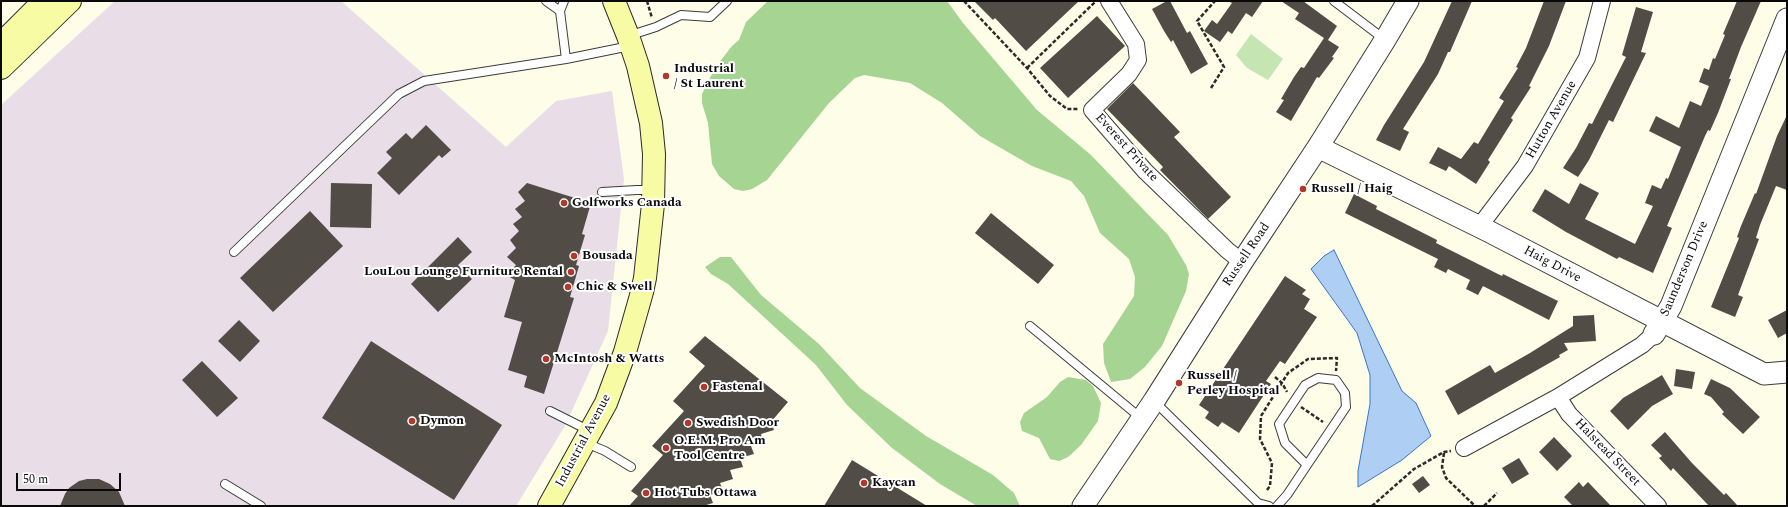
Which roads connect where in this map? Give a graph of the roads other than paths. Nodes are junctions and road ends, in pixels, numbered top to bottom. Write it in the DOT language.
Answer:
graph roads {
  1 [pos="44,1"];
  2 [pos="70,1"];
  3 [pos="546,1"];
  4 [pos="564,1"];
  5 [pos="614,1"];
  6 [pos="727,1"];
  7 [pos="1110,1"];
  8 [pos="1334,1"];
  9 [pos="1408,1"];
  10 [pos="1602,1"];
  11 [pos="560,11"];
  12 [pos="1787,19"];
  13 [pos="1385,40"];
  14 [pos="630,41"];
  15 [pos="1,44"];
  16 [pos="566,58"];
  17 [pos="1,68"];
  18 [pos="1318,147"];
  19 [pos="653,190"];
  20 [pos="602,192"];
  21 [pos="1479,227"];
  22 [pos="234,252"];
  23 [pos="1242,262"];
  24 [pos="1030,326"];
  25 [pos="1658,328"];
  26 [pos="1787,372"];
  27 [pos="1558,397"];
  28 [pos="1154,402"];
  29 [pos="550,411"];
  30 [pos="1143,419"];
  31 [pos="587,437"];
  32 [pos="1464,448"];
  33 [pos="1307,465"];
  34 [pos="631,467"];
  35 [pos="225,484"];
  36 [pos="261,506"];
  37 [pos="549,506"];
  38 [pos="1084,506"];
  39 [pos="1269,506"];
  40 [pos="1277,506"];
  41 [pos="1658,506"];
  1 -- 15 [label="main road"];
  2 -- 17 [label="main road"];
  3 -- 11 [label="lane"];
  4 -- 11 [label="lane"];
  5 -- 14 [label="main road, Industrial Avenue"];
  6 -- 14 [label="lane"];
  7 -- 23 [label="street, Everest Private"];
  8 -- 13 [label="lane"];
  9 -- 13 [label="street, Russell Road"];
  10 -- 21 [label="street, Hutton Avenue"];
  11 -- 16 [label="lane"];
  12 -- 25 [label="street, Saunderson Drive"];
  13 -- 18 [label="street, Russell Road"];
  14 -- 16 [label="lane"];
  14 -- 19 [label="main road, Industrial Avenue"];
  16 -- 22 [label="lane"];
  18 -- 21 [label="street, Haig Drive"];
  18 -- 23 [label="street, Russell Road"];
  19 -- 20 [label="lane"];
  19 -- 31 [label="main road, Industrial Avenue"];
  21 -- 25 [label="street, Haig Drive"];
  23 -- 28 [label="street, Russell Road"];
  24 -- 30 [label="lane"];
  25 -- 26 [label="street, Haig Drive"];
  25 -- 27 [label="street, Saunderson Drive"];
  27 -- 32 [label="street, Saunderson Drive"];
  27 -- 41 [label="street, Halstead Street"];
  28 -- 30 [label="street, Russell Road"];
  28 -- 39 [label="lane"];
  29 -- 31 [label="lane"];
  30 -- 38 [label="street, Russell Road"];
  31 -- 34 [label="lane"];
  31 -- 37 [label="main road, Industrial Avenue"];
  33 -- 33 [label="lane"];
  33 -- 40 [label="lane"];
  35 -- 36 [label="lane"];
}
